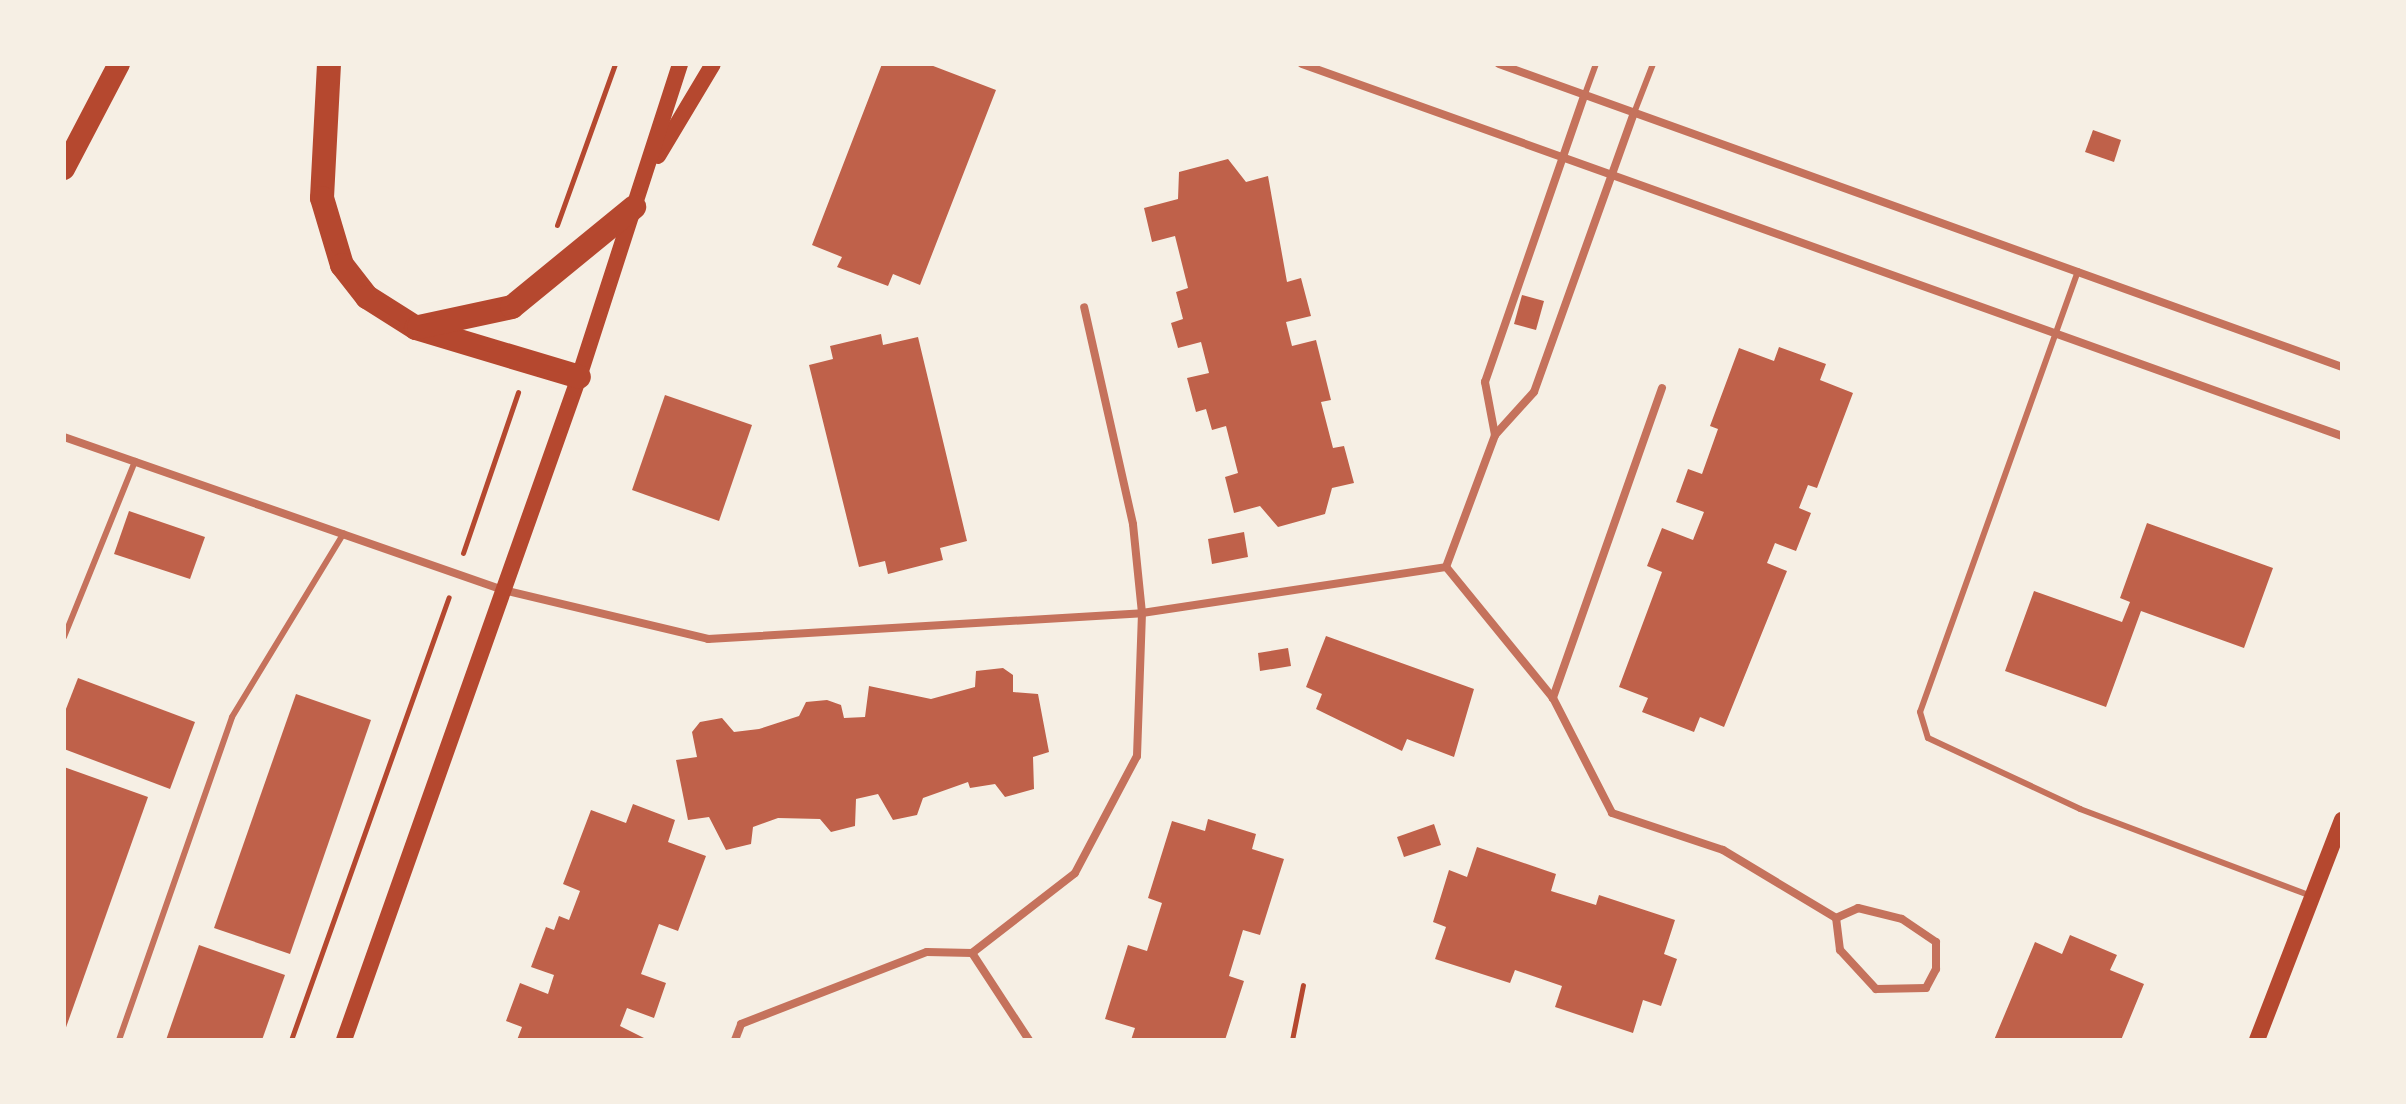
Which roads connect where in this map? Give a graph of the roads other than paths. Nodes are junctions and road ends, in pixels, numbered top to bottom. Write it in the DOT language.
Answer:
graph roads {
  1 [pos="119,64"];
  2 [pos="329,64"];
  3 [pos="680,64"];
  4 [pos="713,64"];
  5 [pos="1302,64"];
  6 [pos="1499,64"];
  7 [pos="1596,64"];
  8 [pos="1653,64"];
  9 [pos="1585,94"];
  10 [pos="1634,113"];
  11 [pos="1563,159"];
  12 [pos="64,169"];
  13 [pos="1609,176"];
  14 [pos="638,196"];
  15 [pos="2079,271"];
  16 [pos="1084,307"];
  17 [pos="416,328"];
  18 [pos="2054,333"];
  19 [pos="2342,367"];
  20 [pos="579,377"];
  21 [pos="1662,388"];
  22 [pos="1495,435"];
  23 [pos="2342,436"];
  24 [pos="64,437"];
  25 [pos="135,461"];
  26 [pos="344,533"];
  27 [pos="1446,567"];
  28 [pos="503,590"];
  29 [pos="1142,613"];
  30 [pos="64,637"];
  31 [pos="1553,698"];
  32 [pos="2342,820"];
  33 [pos="2313,896"];
  34 [pos="1836,918"];
  35 [pos="972,953"];
  36 [pos="2260,1039"];
  37 [pos="119,1040"];
  38 [pos="344,1040"];
  39 [pos="735,1040"];
  40 [pos="1029,1040"];
  1 -- 12 [label="highway"];
  2 -- 17 [label="highway"];
  3 -- 14 [label="main road"];
  4 -- 14 [label="main road"];
  5 -- 11 [label="street"];
  6 -- 9 [label="street"];
  7 -- 9 [label="lane"];
  8 -- 10 [label="lane"];
  9 -- 10 [label="street"];
  9 -- 11 [label="street"];
  10 -- 13 [label="street"];
  10 -- 15 [label="street"];
  11 -- 13 [label="street"];
  11 -- 22 [label="street"];
  13 -- 18 [label="street"];
  13 -- 22 [label="street"];
  14 -- 17 [label="highway"];
  14 -- 20 [label="main road"];
  15 -- 18 [label="lane"];
  15 -- 19 [label="street"];
  16 -- 29 [label="street"];
  17 -- 20 [label="highway"];
  18 -- 23 [label="street"];
  18 -- 33 [label="lane"];
  20 -- 28 [label="main road"];
  21 -- 31 [label="street"];
  22 -- 27 [label="street"];
  24 -- 25 [label="street"];
  25 -- 26 [label="street"];
  25 -- 30 [label="lane"];
  26 -- 28 [label="street"];
  26 -- 37 [label="lane"];
  27 -- 29 [label="street"];
  27 -- 31 [label="street"];
  28 -- 29 [label="street"];
  28 -- 38 [label="main road"];
  29 -- 35 [label="street"];
  31 -- 34 [label="street"];
  32 -- 33 [label="main road"];
  33 -- 36 [label="main road"];
  34 -- 34 [label="street"];
  35 -- 39 [label="street"];
  35 -- 40 [label="street"];
}
